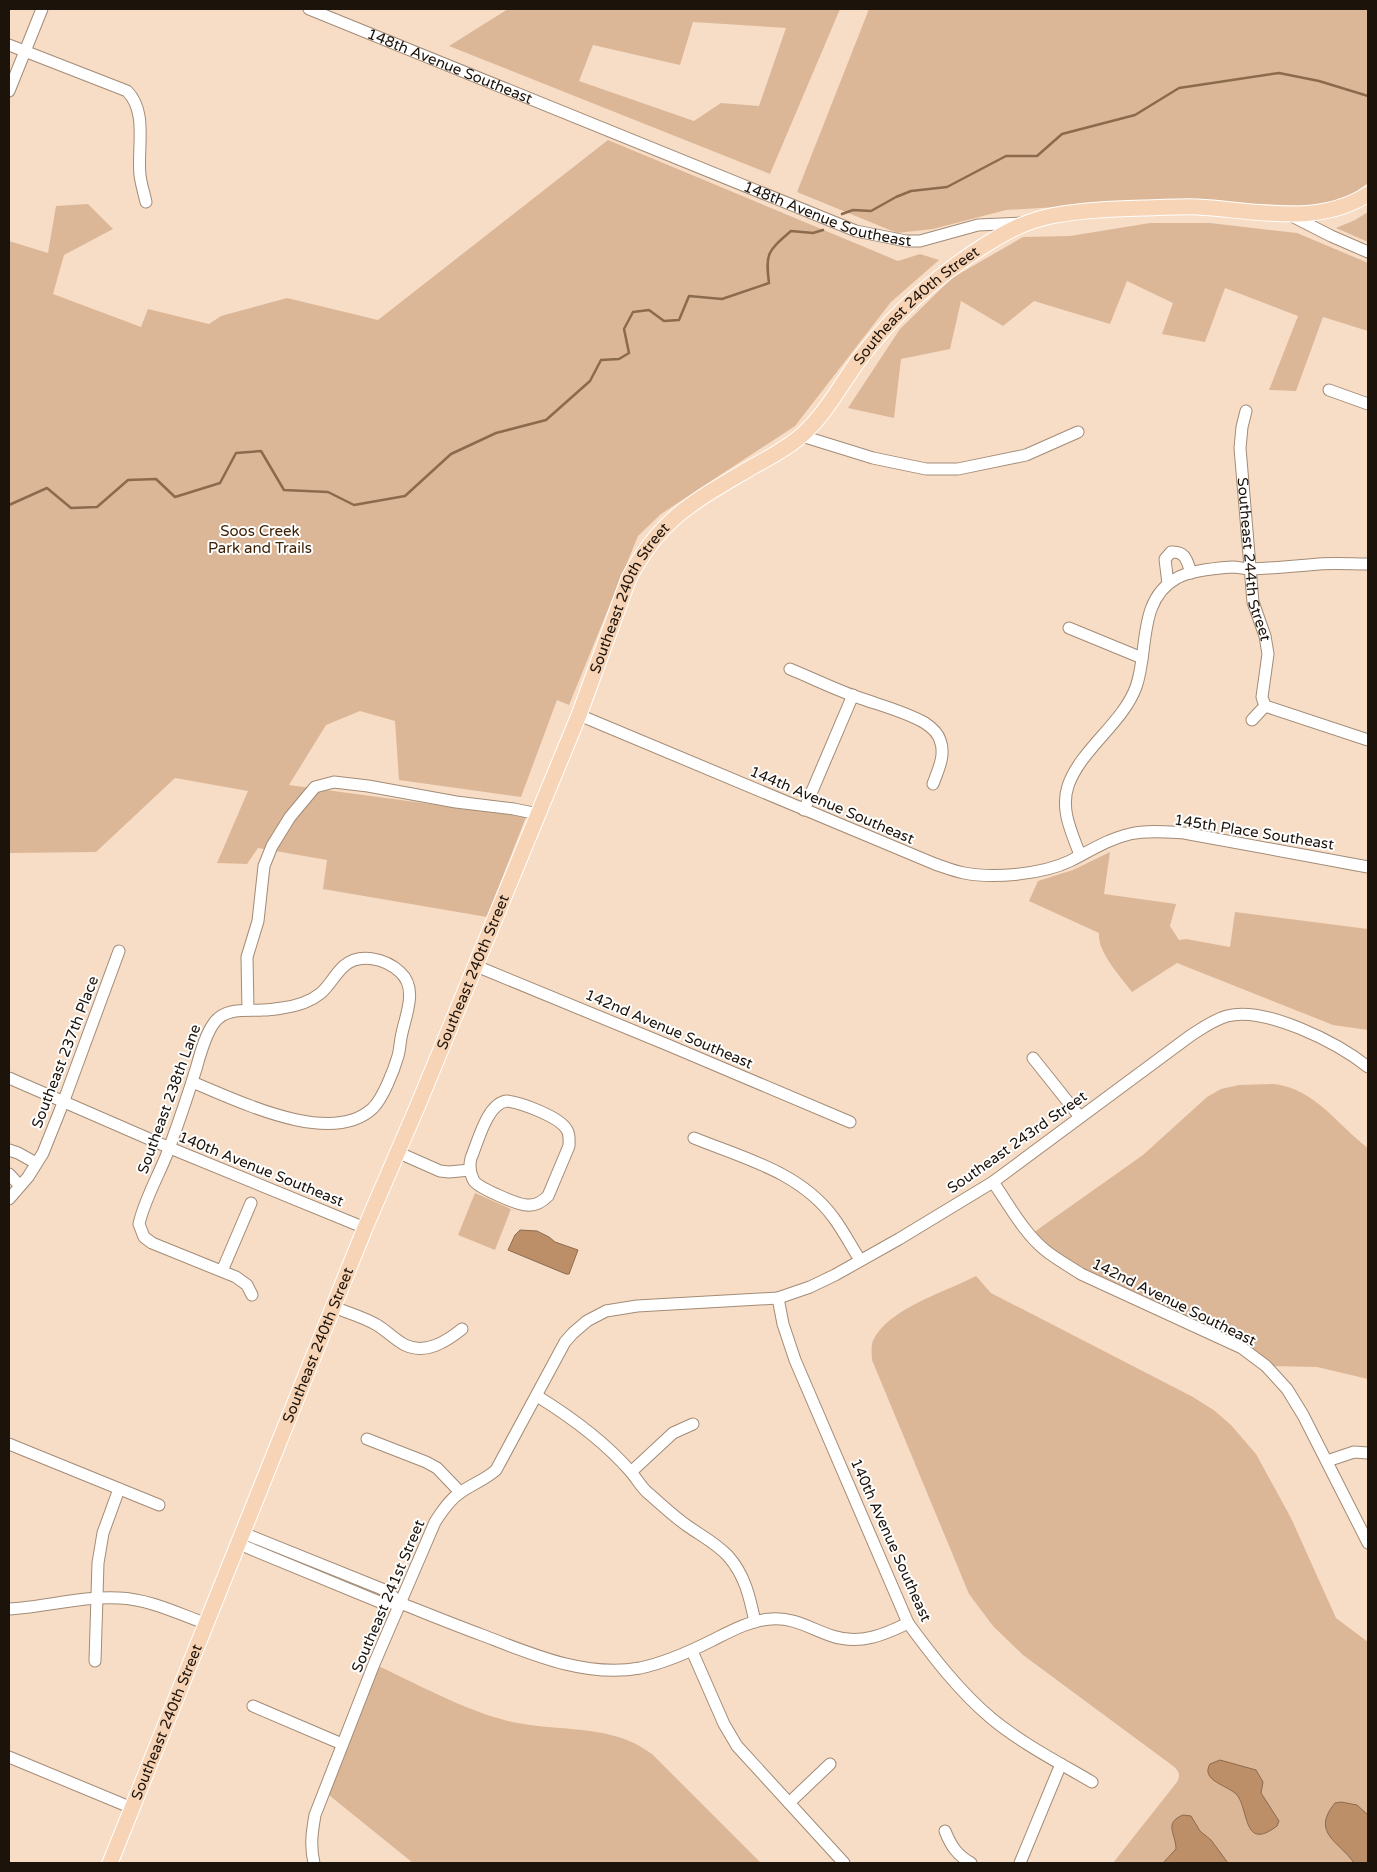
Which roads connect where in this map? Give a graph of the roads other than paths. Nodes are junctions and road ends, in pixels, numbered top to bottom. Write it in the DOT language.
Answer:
graph roads {
  1 [pos="42,9"];
  2 [pos="309,9"];
  3 [pos="9,45"];
  4 [pos="24,51"];
  5 [pos="9,91"];
  6 [pos="1368,194"];
  7 [pos="146,202"];
  8 [pos="1290,215"];
  9 [pos="1024,222"];
  10 [pos="1368,252"];
  11 [pos="1329,390"];
  12 [pos="1368,404"];
  13 [pos="1246,412"];
  14 [pos="1078,432"];
  15 [pos="802,436"];
  16 [pos="1368,564"];
  17 [pos="1250,569"];
  18 [pos="1191,573"];
  19 [pos="1168,584"];
  20 [pos="1069,628"];
  21 [pos="1142,658"];
  22 [pos="790,669"];
  23 [pos="853,695"];
  24 [pos="1265,706"];
  25 [pos="579,715"];
  26 [pos="1252,720"];
  27 [pos="1368,740"];
  28 [pos="933,784"];
  29 [pos="804,810"];
  30 [pos="538,814"];
  31 [pos="1080,855"];
  32 [pos="1368,866"];
  33 [pos="119,951"];
  34 [pos="476,966"];
  35 [pos="248,1010"];
  36 [pos="1033,1058"];
  37 [pos="1368,1067"];
  38 [pos="9,1078"];
  39 [pos="192,1082"];
  40 [pos="63,1103"];
  41 [pos="1080,1117"];
  42 [pos="850,1122"];
  43 [pos="694,1138"];
  44 [pos="170,1148"];
  45 [pos="9,1150"];
  46 [pos="397,1152"];
  47 [pos="36,1163"];
  48 [pos="470,1170"];
  49 [pos="9,1174"];
  50 [pos="992,1182"];
  51 [pos="20,1186"];
  52 [pos="9,1199"];
  53 [pos="251,1203"];
  54 [pos="365,1228"];
  55 [pos="860,1260"];
  56 [pos="222,1271"];
  57 [pos="252,1294"];
  58 [pos="778,1298"];
  59 [pos="334,1307"];
  60 [pos="462,1329"];
  61 [pos="537,1396"];
  62 [pos="693,1424"];
  63 [pos="367,1439"];
  64 [pos="9,1444"];
  65 [pos="1368,1454"];
  66 [pos="1327,1461"];
  67 [pos="631,1472"];
  68 [pos="119,1489"];
  69 [pos="460,1492"];
  70 [pos="158,1505"];
  71 [pos="241,1538"];
  72 [pos="1367,1540"];
  73 [pos="98,1598"];
  74 [pos="400,1603"];
  75 [pos="9,1609"];
  76 [pos="756,1622"];
  77 [pos="908,1623"];
  78 [pos="207,1624"];
  79 [pos="692,1651"];
  80 [pos="95,1662"];
  81 [pos="253,1706"];
  82 [pos="342,1744"];
  83 [pos="9,1757"];
  84 [pos="830,1764"];
  85 [pos="1061,1764"];
  86 [pos="1092,1782"];
  87 [pos="789,1803"];
  88 [pos="132,1808"];
  89 [pos="944,1831"];
  90 [pos="313,1858"];
  91 [pos="110,1863"];
  92 [pos="844,1863"];
  93 [pos="971,1863"];
  94 [pos="1020,1863"];
  1 -- 4 [label="street"];
  2 -- 9 [label="street, 148th Avenue Southeast"];
  3 -- 4 [label="street"];
  4 -- 5 [label="street"];
  4 -- 7 [label="street"];
  6 -- 8 [label="main road"];
  8 -- 9 [label="main road, 148th Avenue Southeast"];
  8 -- 10 [label="street, 148th Avenue Southeast"];
  9 -- 15 [label="main road, Southeast 240th Street"];
  11 -- 12 [label="street"];
  13 -- 17 [label="street, Southeast 244th Street"];
  14 -- 15 [label="street"];
  15 -- 25 [label="main road, Southeast 240th Street"];
  16 -- 17 [label="street"];
  17 -- 18 [label="street"];
  17 -- 24 [label="street, Southeast 244th Street"];
  18 -- 19 [label="street"];
  18 -- 19 [label="street"];
  19 -- 21 [label="street"];
  20 -- 21 [label="street"];
  21 -- 31 [label="street"];
  22 -- 23 [label="street"];
  23 -- 28 [label="street"];
  23 -- 29 [label="street"];
  24 -- 26 [label="street"];
  24 -- 27 [label="street"];
  25 -- 29 [label="street, 144th Avenue Southeast"];
  25 -- 30 [label="main road, Southeast 240th Street"];
  29 -- 31 [label="street, 144th Avenue Southeast"];
  30 -- 34 [label="main road, Southeast 240th Street"];
  30 -- 35 [label="street"];
  31 -- 32 [label="street, 145th Place Southeast"];
  33 -- 40 [label="street, Southeast 237th Place"];
  34 -- 42 [label="street, 142nd Avenue Southeast"];
  34 -- 46 [label="main road, Southeast 240th Street"];
  35 -- 39 [label="street, Southeast 238th Lane"];
  35 -- 39 [label="street, Southeast 238th Lane"];
  36 -- 41 [label="street"];
  37 -- 41 [label="street, Southeast 243rd Street"];
  38 -- 40 [label="street, 140th Avenue Southeast"];
  39 -- 44 [label="street, Southeast 238th Lane"];
  40 -- 44 [label="street, 140th Avenue Southeast"];
  40 -- 47 [label="street, Southeast 237th Place"];
  41 -- 50 [label="street, Southeast 243rd Street"];
  43 -- 55 [label="street"];
  44 -- 54 [label="street, 140th Avenue Southeast"];
  44 -- 56 [label="street, Southeast 238th Lane"];
  45 -- 47 [label="street"];
  46 -- 48 [label="street"];
  46 -- 54 [label="main road, Southeast 240th Street"];
  47 -- 51 [label="street, Southeast 237th Place"];
  48 -- 48 [label="street"];
  49 -- 51 [label="street"];
  50 -- 55 [label="street, Southeast 243rd Street"];
  50 -- 66 [label="street, 142nd Avenue Southeast"];
  51 -- 52 [label="street, Southeast 237th Place"];
  53 -- 56 [label="street"];
  54 -- 59 [label="main road, Southeast 240th Street"];
  55 -- 58 [label="street, Southeast 243rd Street"];
  56 -- 57 [label="street"];
  58 -- 61 [label="street, Southeast 241st Street"];
  58 -- 77 [label="street, 140th Avenue Southeast"];
  59 -- 60 [label="street"];
  59 -- 71 [label="main road, Southeast 240th Street"];
  61 -- 67 [label="street"];
  61 -- 69 [label="street, Southeast 241st Street"];
  62 -- 67 [label="street"];
  63 -- 69 [label="street"];
  64 -- 68 [label="street"];
  65 -- 66 [label="street"];
  66 -- 72 [label="street, 142nd Avenue Southeast"];
  67 -- 76 [label="street"];
  68 -- 70 [label="street"];
  68 -- 73 [label="street"];
  69 -- 74 [label="street, Southeast 241st Street"];
  71 -- 74 [label="street"];
  71 -- 78 [label="main road, Southeast 240th Street"];
  73 -- 75 [label="street"];
  73 -- 78 [label="street"];
  73 -- 80 [label="street"];
  74 -- 79 [label="street"];
  74 -- 82 [label="street, Southeast 241st Street"];
  76 -- 77 [label="street"];
  76 -- 79 [label="street"];
  77 -- 85 [label="street, 140th Avenue Southeast"];
  78 -- 88 [label="main road, Southeast 240th Street"];
  79 -- 87 [label="street"];
  81 -- 82 [label="street"];
  82 -- 90 [label="street, Southeast 241st Street"];
  83 -- 88 [label="street"];
  84 -- 87 [label="street"];
  85 -- 86 [label="street, 140th Avenue Southeast"];
  85 -- 94 [label="street"];
  87 -- 92 [label="street"];
  88 -- 91 [label="main road, Southeast 240th Street"];
  89 -- 93 [label="street"];
}
